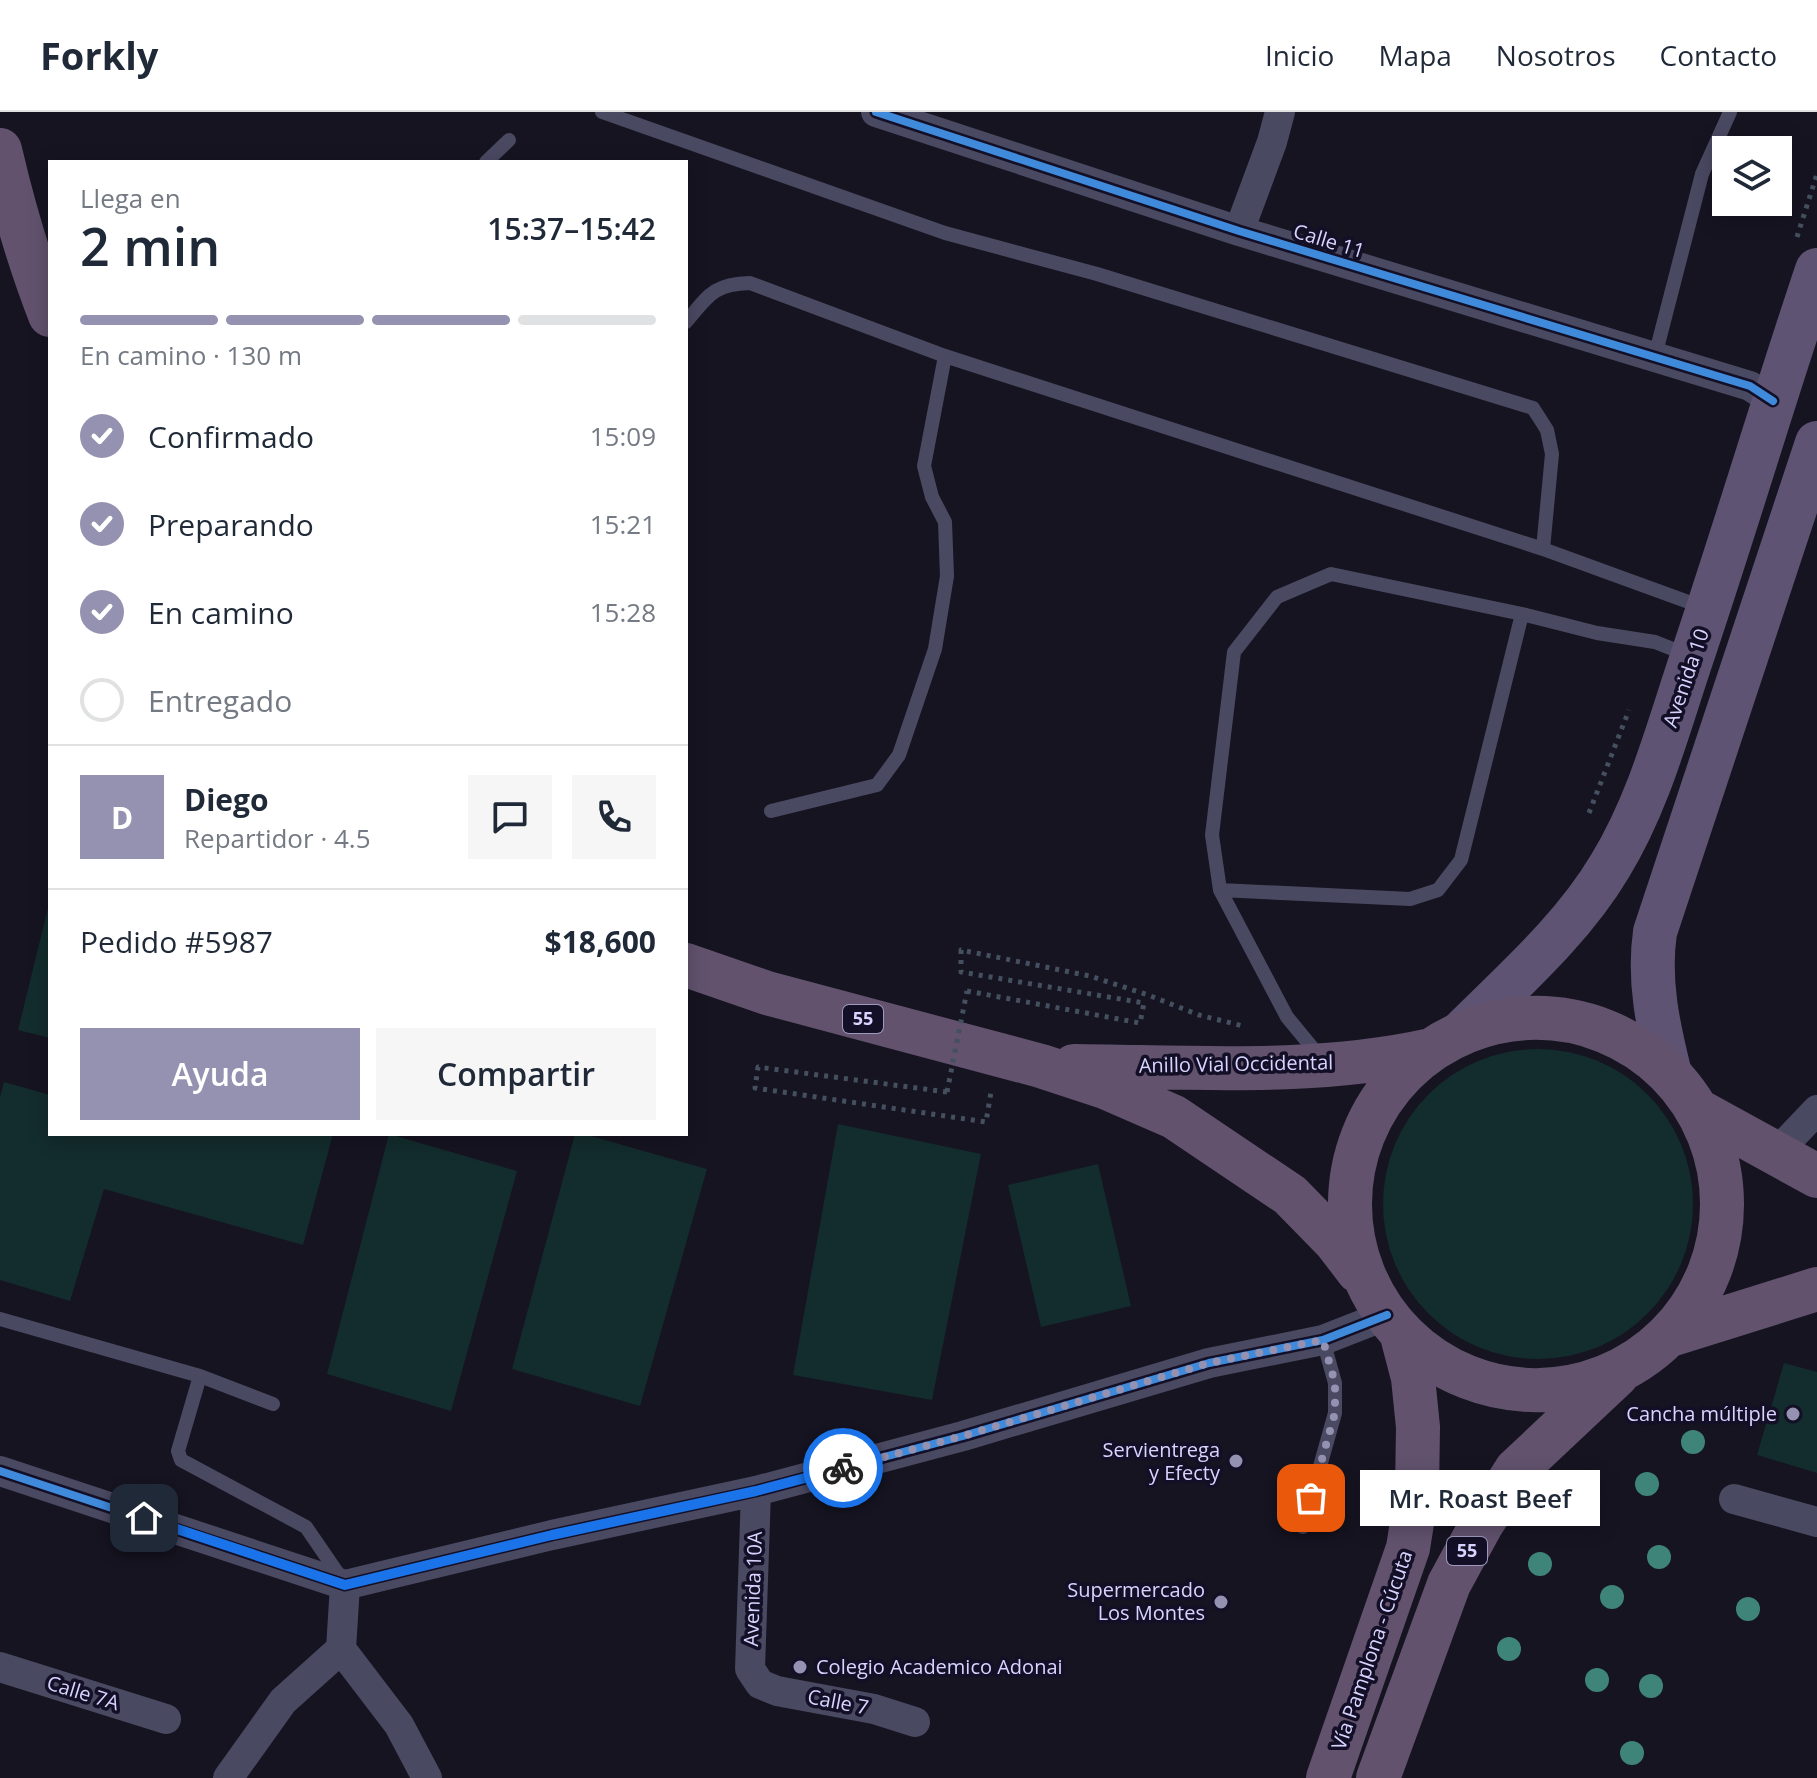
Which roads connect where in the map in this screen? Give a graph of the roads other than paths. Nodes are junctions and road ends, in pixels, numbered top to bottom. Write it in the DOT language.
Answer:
graph roads {
  1 [pos="602,112"];
  2 [pos="876,112"];
  3 [pos="1280,112"];
  4 [pos="1730,112"];
  5 [pos="509,140"];
  6 [pos="0,150"];
  7 [pos="488,160"];
  8 [pos="1239,231"];
  9 [pos="1817,270"];
  10 [pos="48,310"];
  11 [pos="688,320"];
  12 [pos="945,356"];
  13 [pos="1655,356"];
  14 [pos="1773,401"];
  15 [pos="1817,443"];
  16 [pos="1543,549"];
  17 [pos="1709,610"];
  18 [pos="1522,614"];
  19 [pos="1693,657"];
  20 [pos="771,811"];
  21 [pos="1220,890"];
  22 [pos="688,966"];
  23 [pos="1446,1042"];
  24 [pos="1326,1064"];
  25 [pos="1041,1066"];
  26 [pos="1670,1074"];
  27 [pos="1697,1110"];
  28 [pos="1817,1110"];
  29 [pos="1775,1154"];
  30 [pos="1817,1176"];
  31 [pos="1817,1289"];
  32 [pos="1385,1310"];
  33 [pos="0,1319"];
  34 [pos="1667,1336"];
  35 [pos="1323,1340"];
  36 [pos="1624,1368"];
  37 [pos="200,1376"];
  38 [pos="273,1404"];
  39 [pos="0,1471"];
  40 [pos="756,1491"];
  41 [pos="1734,1499"];
  42 [pos="1817,1522"];
  43 [pos="1303,1527"];
  44 [pos="345,1585"];
  45 [pos="341,1649"];
  46 [pos="0,1667"];
  47 [pos="760,1684"];
  48 [pos="166,1719"];
  49 [pos="915,1722"];
  50 [pos="228,1778"];
  51 [pos="427,1778"];
  52 [pos="1328,1778"];
  53 [pos="1378,1778"];
  1 -- 16 [label="lane"];
  2 -- 8 [label="street, Calle 11"];
  3 -- 8 [label="street"];
  4 -- 13 [label="lane"];
  5 -- 7 [label="lane"];
  6 -- 10 [label="highway"];
  8 -- 13 [label="street, Calle 11"];
  9 -- 14 [label="main road, Avenida 10"];
  11 -- 12 [label="lane"];
  12 -- 16 [label="lane"];
  12 -- 20 [label="lane"];
  13 -- 14 [label="street, Calle 11"];
  14 -- 17 [label="main road, Avenida 10"];
  15 -- 26 [label="main road"];
  16 -- 17 [label="lane"];
  17 -- 19 [label="main road, Avenida 10"];
  18 -- 19 [label="lane"];
  18 -- 21 [label="lane"];
  18 -- 21 [label="lane"];
  19 -- 23 [label="main road, Avenida 10"];
  21 -- 24 [label="lane"];
  22 -- 25 [label="highway, Anillo Vial Occidental / 55"];
  23 -- 24 [label="highway, Anillo Vial Occidental / 55"];
  23 -- 26 [label="highway, 55"];
  23 -- 32 [label="highway, 55"];
  24 -- 25 [label="highway, Anillo Vial Occidental / 55"];
  25 -- 32 [label="highway, Anillo Vial Occidental / 55"];
  26 -- 27 [label="highway, 55"];
  27 -- 29 [label="highway, 55"];
  27 -- 34 [label="highway, 55"];
  28 -- 29 [label="street"];
  29 -- 30 [label="highway, 55"];
  31 -- 34 [label="highway, 55"];
  32 -- 35 [label="street"];
  32 -- 36 [label="highway, 55"];
  32 -- 52 [label="highway, Vía Pamplona - Cúcuta / 55"];
  33 -- 37 [label="lane"];
  34 -- 36 [label="highway, 55"];
  35 -- 40 [label="street"];
  35 -- 43 [label="lane"];
  36 -- 53 [label="highway, 55"];
  37 -- 38 [label="lane"];
  37 -- 44 [label="lane"];
  39 -- 44 [label="street"];
  40 -- 44 [label="street"];
  40 -- 47 [label="street, Avenida 10A"];
  41 -- 42 [label="street"];
  44 -- 45 [label="street"];
  45 -- 50 [label="street"];
  45 -- 51 [label="street"];
  46 -- 48 [label="street, Calle 7A"];
  47 -- 49 [label="street, Calle 7"];
}
